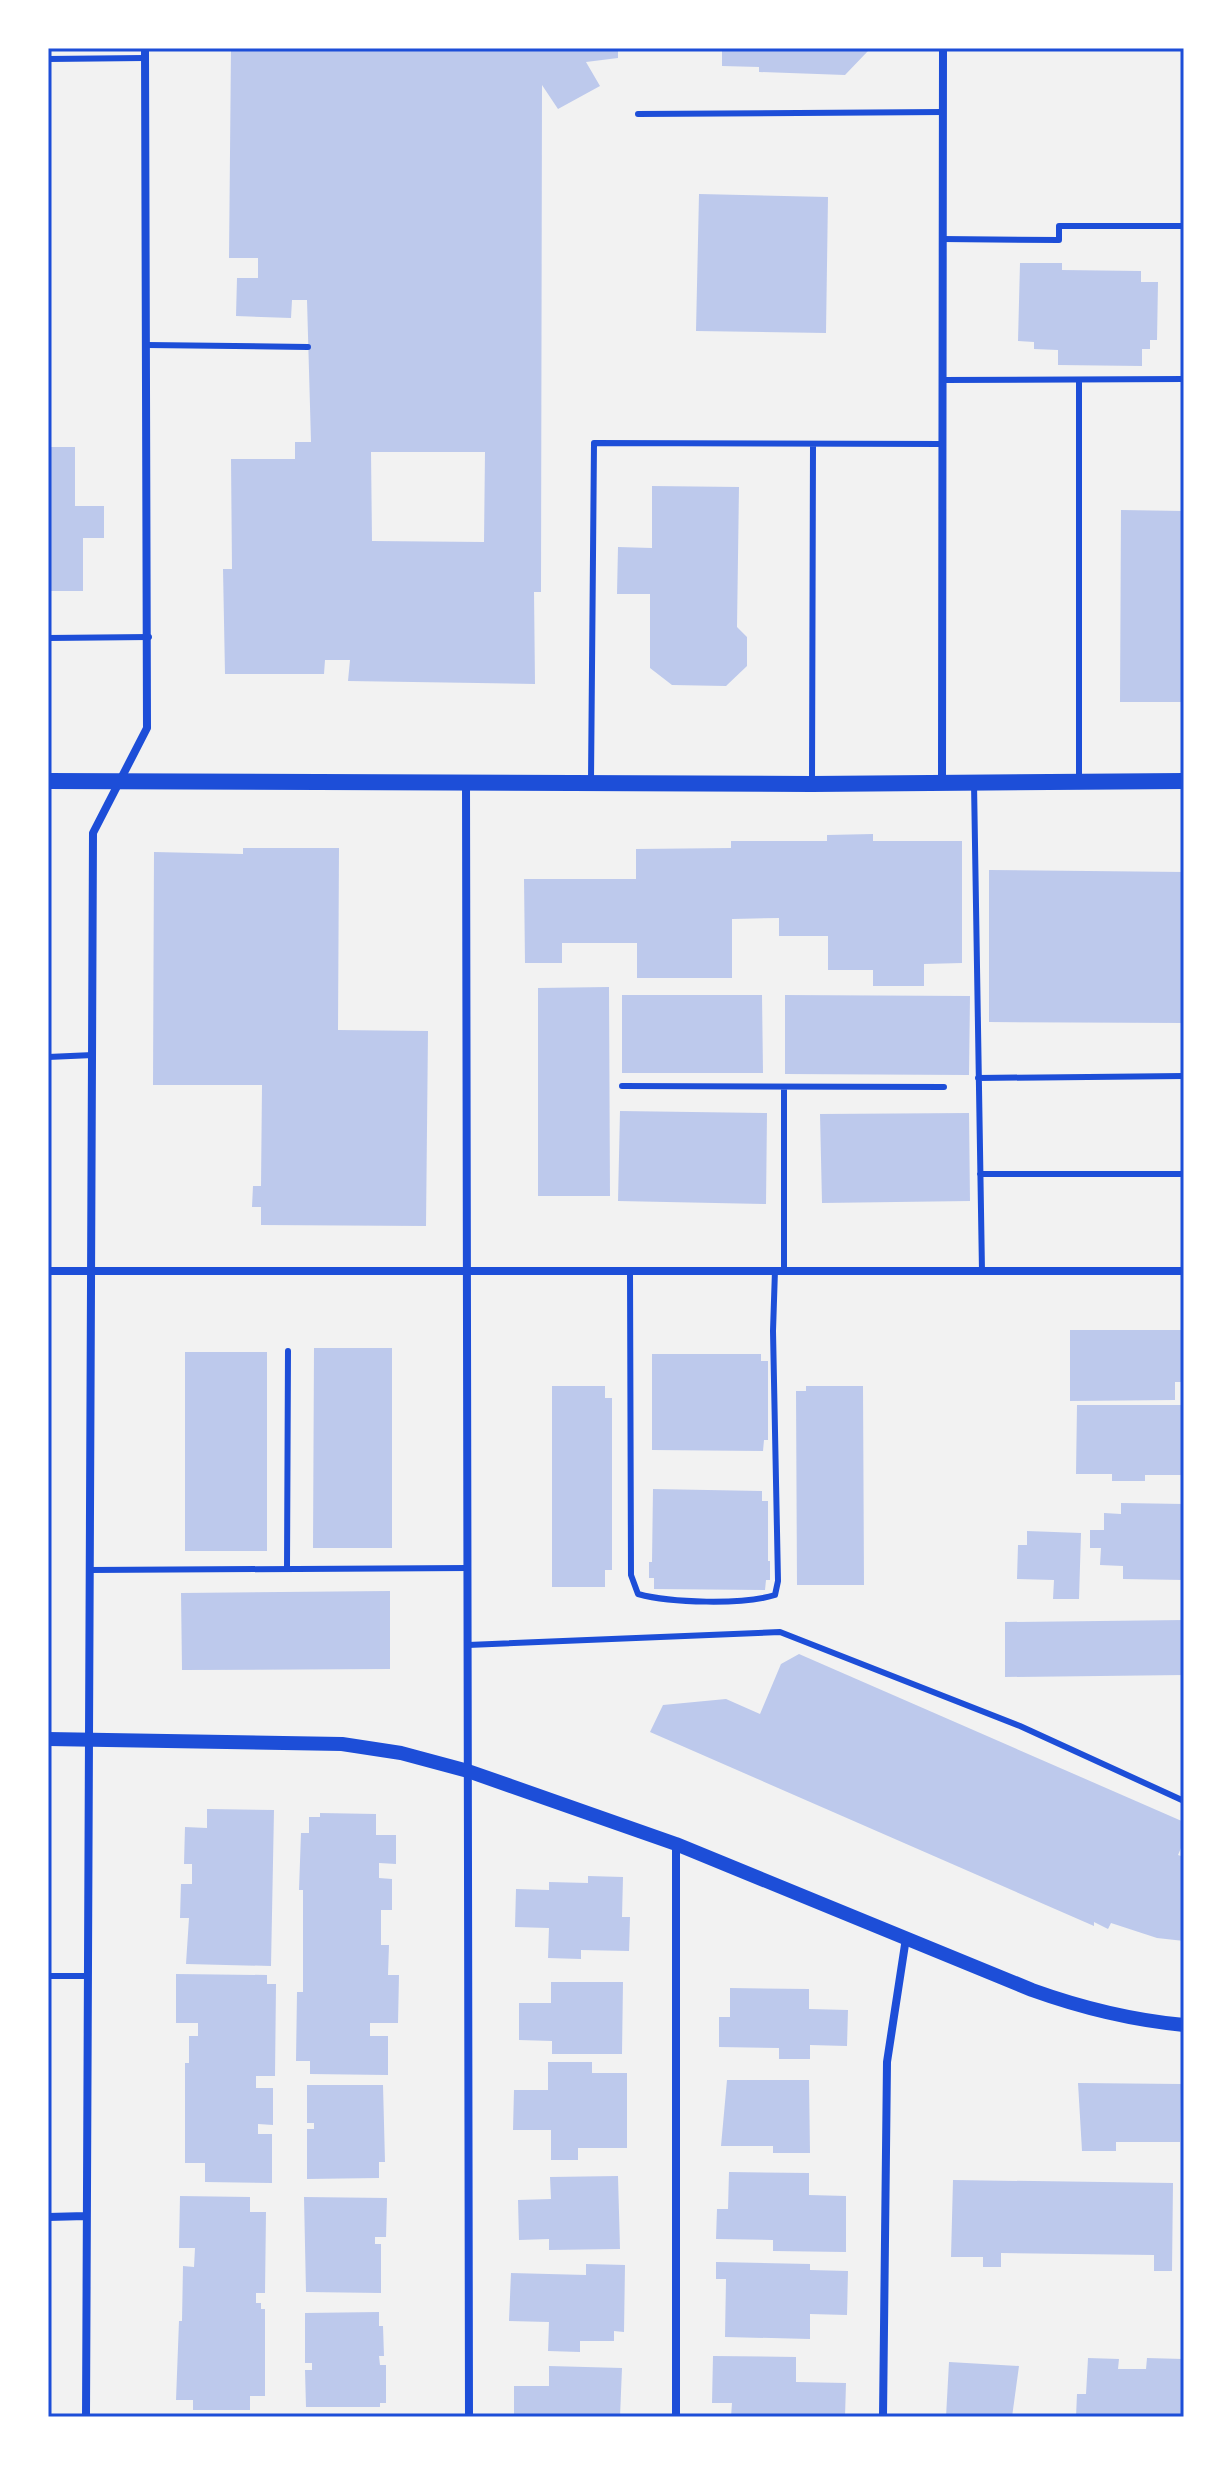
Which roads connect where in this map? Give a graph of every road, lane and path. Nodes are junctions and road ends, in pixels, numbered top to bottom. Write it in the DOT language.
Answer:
graph roads {
  1 [pos="943,48"];
  2 [pos="144,53"];
  3 [pos="48,59"];
  4 [pos="943,112"];
  5 [pos="638,114"];
  6 [pos="1184,226"];
  7 [pos="942,239"];
  8 [pos="147,345"];
  9 [pos="308,347"];
  10 [pos="1184,379"];
  11 [pos="943,380"];
  12 [pos="1079,380"];
  13 [pos="942,444"];
  14 [pos="813,445"];
  15 [pos="149,637"];
  16 [pos="48,638"];
  17 [pos="120,780"];
  18 [pos="48,781"];
  19 [pos="1079,781"];
  20 [pos="1184,781"];
  21 [pos="974,783"];
  22 [pos="466,784"];
  23 [pos="591,784"];
  24 [pos="812,784"];
  25 [pos="942,784"];
  26 [pos="93,1055"];
  27 [pos="48,1057"];
  28 [pos="1184,1076"];
  29 [pos="978,1078"];
  30 [pos="622,1086"];
  31 [pos="784,1087"];
  32 [pos="944,1087"];
  33 [pos="980,1174"];
  34 [pos="1184,1174"];
  35 [pos="467,1270"];
  36 [pos="630,1270"];
  37 [pos="779,1270"];
  38 [pos="48,1271"];
  39 [pos="91,1271"];
  40 [pos="982,1271"];
  41 [pos="1184,1271"];
  42 [pos="288,1351"];
  43 [pos="468,1568"];
  44 [pos="287,1569"];
  45 [pos="89,1570"];
  46 [pos="468,1645"];
  47 [pos="48,1739"];
  48 [pos="89,1739"];
  49 [pos="468,1771"];
  50 [pos="1184,1801"];
  51 [pos="676,1844"];
  52 [pos="906,1938"];
  53 [pos="48,1976"];
  54 [pos="88,1976"];
  55 [pos="1184,2025"];
  56 [pos="86,2216"];
  57 [pos="48,2217"];
  58 [pos="86,2417"];
  59 [pos="469,2417"];
  60 [pos="676,2417"];
  61 [pos="883,2417"];
  1 -- 4 [label="street"];
  2 -- 3 [label="lane"];
  2 -- 8 [label="street"];
  4 -- 5 [label="lane"];
  4 -- 7 [label="street"];
  6 -- 7 [label="lane"];
  7 -- 11 [label="street"];
  8 -- 9 [label="lane"];
  8 -- 15 [label="street"];
  10 -- 12 [label="lane"];
  11 -- 12 [label="lane"];
  11 -- 13 [label="street"];
  12 -- 19 [label="lane"];
  13 -- 14 [label="lane"];
  13 -- 25 [label="street"];
  14 -- 23 [label="lane"];
  14 -- 24 [label="lane"];
  15 -- 16 [label="lane"];
  15 -- 17 [label="street"];
  17 -- 18 [label="main road"];
  17 -- 22 [label="main road"];
  17 -- 26 [label="street"];
  19 -- 20 [label="main road"];
  19 -- 21 [label="main road"];
  21 -- 25 [label="main road"];
  21 -- 29 [label="lane"];
  22 -- 23 [label="main road"];
  22 -- 35 [label="street"];
  23 -- 24 [label="main road"];
  24 -- 25 [label="main road"];
  26 -- 27 [label="lane"];
  26 -- 39 [label="street"];
  28 -- 29 [label="lane"];
  29 -- 33 [label="lane"];
  30 -- 31 [label="lane"];
  31 -- 32 [label="lane"];
  31 -- 37 [label="lane"];
  33 -- 34 [label="lane"];
  33 -- 40 [label="lane"];
  35 -- 36 [label="street"];
  35 -- 39 [label="street"];
  35 -- 43 [label="street"];
  36 -- 37 [label="street"];
  36 -- 37 [label="lane"];
  37 -- 40 [label="street"];
  38 -- 39 [label="street"];
  39 -- 45 [label="street"];
  40 -- 41 [label="street"];
  42 -- 44 [label="lane"];
  43 -- 44 [label="lane"];
  43 -- 46 [label="street"];
  44 -- 45 [label="lane"];
  45 -- 48 [label="street"];
  46 -- 49 [label="street"];
  46 -- 50 [label="lane"];
  47 -- 48 [label="street"];
  48 -- 49 [label="street"];
  48 -- 54 [label="street"];
  49 -- 51 [label="street"];
  49 -- 59 [label="street"];
  51 -- 52 [label="street"];
  51 -- 60 [label="street"];
  52 -- 55 [label="street"];
  52 -- 61 [label="street"];
  53 -- 54 [label="lane"];
  54 -- 56 [label="street"];
  56 -- 57 [label="street"];
  56 -- 58 [label="street"];
}
